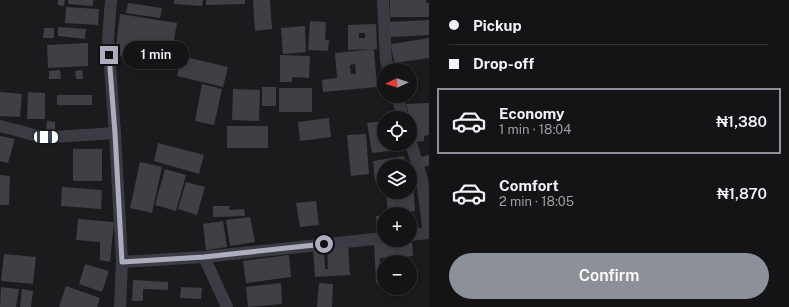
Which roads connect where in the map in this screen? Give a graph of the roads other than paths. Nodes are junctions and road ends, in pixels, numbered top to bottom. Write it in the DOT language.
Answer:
graph roads {
  1 [pos="111,0"];
  2 [pos="383,0"];
  3 [pos="387,63"];
  4 [pos="0,126"];
  5 [pos="115,133"];
  6 [pos="413,151"];
  7 [pos="429,233"];
  8 [pos="417,234"];
  9 [pos="377,239"];
  10 [pos="204,257"];
  11 [pos="122,262"];
  12 [pos="120,307"];
  13 [pos="227,307"];
  1 -- 5 [label="street"];
  2 -- 3 [label="street"];
  4 -- 5 [label="street"];
  5 -- 11 [label="street"];
  6 -- 7 [label="street"];
  7 -- 8 [label="street"];
  9 -- 10 [label="street"];
  10 -- 11 [label="street"];
  10 -- 13 [label="street"];
  11 -- 12 [label="street"];
}
